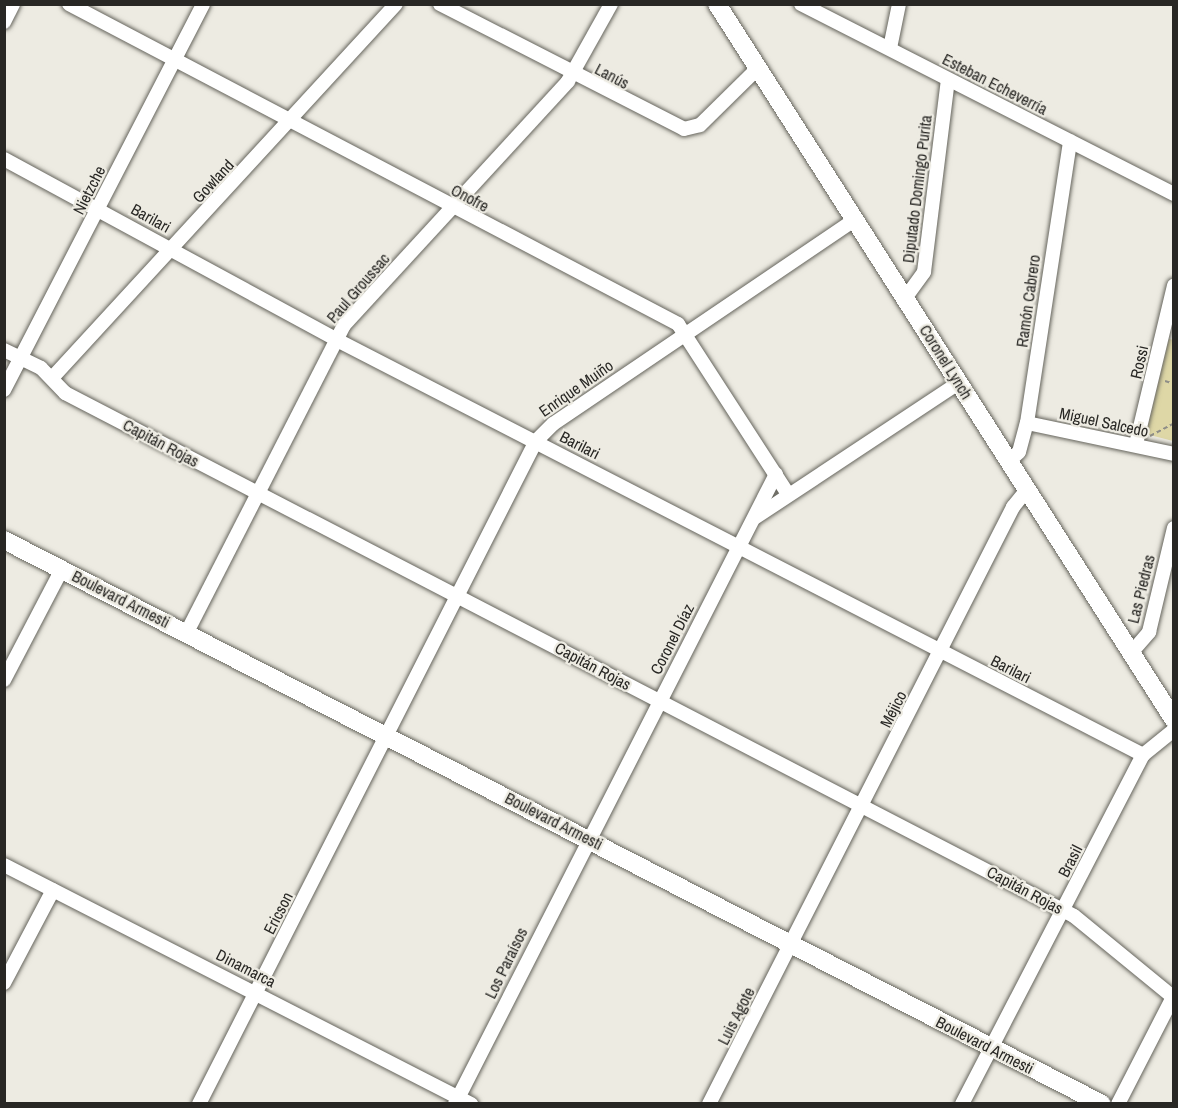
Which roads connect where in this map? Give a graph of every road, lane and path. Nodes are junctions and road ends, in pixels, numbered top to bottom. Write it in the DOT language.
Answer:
graph roads {
  1 [pos="13,4"];
  2 [pos="69,4"];
  3 [pos="203,4"];
  4 [pos="396,4"];
  5 [pos="440,4"];
  6 [pos="611,4"];
  7 [pos="717,4"];
  8 [pos="801,4"];
  9 [pos="899,4"];
  10 [pos="4,22"];
  11 [pos="890,48"];
  12 [pos="176,59"];
  13 [pos="757,69"];
  14 [pos="573,74"];
  15 [pos="948,80"];
  16 [pos="290,121"];
  17 [pos="1070,141"];
  18 [pos="4,159"];
  19 [pos="1173,194"];
  20 [pos="99,208"];
  21 [pos="454,208"];
  22 [pos="853,221"];
  23 [pos="171,249"];
  24 [pos="1173,286"];
  25 [pos="906,297"];
  26 [pos="1169,321"];
  27 [pos="685,332"];
  28 [pos="335,339"];
  29 [pos="4,350"];
  30 [pos="21,359"];
  31 [pos="52,378"];
  32 [pos="960,382"];
  33 [pos="4,390"];
  34 [pos="1027,423"];
  35 [pos="1173,423"];
  36 [pos="536,441"];
  37 [pos="1136,444"];
  38 [pos="1173,454"];
  39 [pos="1009,461"];
  40 [pos="776,474"];
  41 [pos="1026,491"];
  42 [pos="256,493"];
  43 [pos="788,494"];
  44 [pos="753,519"];
  45 [pos="1173,528"];
  46 [pos="4,540"];
  47 [pos="739,547"];
  48 [pos="62,569"];
  49 [pos="1167,580"];
  50 [pos="459,596"];
  51 [pos="188,632"];
  52 [pos="940,651"];
  53 [pos="1131,652"];
  54 [pos="4,680"];
  55 [pos="660,701"];
  56 [pos="1173,720"];
  57 [pos="1173,730"];
  58 [pos="387,736"];
  59 [pos="1143,755"];
  60 [pos="862,805"];
  61 [pos="587,838"];
  62 [pos="4,865"];
  63 [pos="53,890"];
  64 [pos="1064,910"];
  65 [pos="792,944"];
  66 [pos="4,983"];
  67 [pos="256,991"];
  68 [pos="1173,997"];
  69 [pos="990,1048"];
  70 [pos="462,1101"];
  71 [pos="199,1104"];
  72 [pos="709,1104"];
  73 [pos="962,1104"];
  74 [pos="1102,1104"];
  75 [pos="1118,1104"];
  1 -- 10 [label="street"];
  2 -- 12 [label="street, Onofre"];
  3 -- 12 [label="street, Nietzche"];
  4 -- 16 [label="street, Gowland"];
  5 -- 14 [label="street, Lanús"];
  6 -- 14 [label="street, Paul Groussac"];
  7 -- 13 [label="main road, Coronel Lynch"];
  8 -- 11 [label="street, Esteban Echeverría"];
  9 -- 11 [label="street"];
  11 -- 15 [label="street, Esteban Echeverría"];
  12 -- 16 [label="street, Onofre"];
  12 -- 20 [label="street, Nietzche"];
  13 -- 14 [label="street, Lanús"];
  13 -- 22 [label="main road, Coronel Lynch"];
  14 -- 21 [label="street, Paul Groussac"];
  15 -- 17 [label="street, Esteban Echeverría"];
  15 -- 25 [label="street, Diputado Domingo Purita"];
  16 -- 21 [label="street, Onofre"];
  16 -- 23 [label="street, Gowland"];
  17 -- 19 [label="street, Esteban Echeverría"];
  17 -- 34 [label="street, Ramón Cabrero"];
  18 -- 20 [label="street, Barilari"];
  20 -- 23 [label="street, Barilari"];
  20 -- 30 [label="street, Nietzche"];
  21 -- 27 [label="street, Onofre"];
  21 -- 28 [label="street, Paul Groussac"];
  22 -- 25 [label="main road, Coronel Lynch"];
  22 -- 27 [label="street, Enrique Muiño"];
  23 -- 28 [label="street, Barilari"];
  23 -- 31 [label="street, Gowland"];
  24 -- 26 [label="street, Rossi"];
  25 -- 32 [label="main road, Coronel Lynch"];
  26 -- 37 [label="street, Rossi"];
  27 -- 36 [label="street, Enrique Muiño"];
  27 -- 40 [label="street, Onofre"];
  28 -- 36 [label="street, Barilari"];
  28 -- 42 [label="street, Paul Groussac"];
  29 -- 30 [label="street, Capitán Rojas"];
  30 -- 31 [label="street, Capitán Rojas"];
  30 -- 33 [label="street, Nietzche"];
  31 -- 42 [label="street, Capitán Rojas"];
  32 -- 39 [label="main road, Coronel Lynch"];
  32 -- 43 [label="street, Coronel Díaz"];
  34 -- 37 [label="street, Miguel Salcedo"];
  34 -- 39 [label="street, Ramón Cabrero"];
  35 -- 37 [label="path"];
  36 -- 47 [label="street, Barilari"];
  36 -- 50 [label="street, Enrique Muiño"];
  37 -- 38 [label="street, Miguel Salcedo"];
  39 -- 41 [label="main road, Coronel Lynch"];
  40 -- 43 [label="street, Onofre"];
  40 -- 44 [label="street, Coronel Díaz"];
  41 -- 52 [label="street, Méjico"];
  41 -- 53 [label="main road, Coronel Lynch"];
  42 -- 50 [label="street, Capitán Rojas"];
  42 -- 51 [label="street, Paul Groussac"];
  43 -- 44 [label="street, Coronel Díaz"];
  44 -- 47 [label="street, Coronel Díaz"];
  45 -- 49 [label="street, Las Piedras"];
  46 -- 48 [label="main road, Boulevard Armesti"];
  47 -- 52 [label="street, Barilari"];
  47 -- 55 [label="street, Coronel Díaz"];
  48 -- 51 [label="main road, Boulevard Armesti"];
  48 -- 54 [label="street"];
  49 -- 53 [label="street, Las Piedras"];
  50 -- 55 [label="street, Capitán Rojas"];
  50 -- 58 [label="street, Enrique Muiño"];
  51 -- 58 [label="main road, Boulevard Armesti"];
  52 -- 59 [label="street, Barilari"];
  52 -- 60 [label="street, Méjico"];
  53 -- 56 [label="main road, Coronel Lynch"];
  55 -- 60 [label="street, Capitán Rojas"];
  55 -- 61 [label="street, Coronel Díaz"];
  57 -- 59 [label="street, Brasil"];
  58 -- 61 [label="main road, Boulevard Armesti"];
  58 -- 67 [label="street, Ericson"];
  59 -- 64 [label="street, Brasil"];
  60 -- 64 [label="street, Capitán Rojas"];
  60 -- 65 [label="street, Méjico"];
  61 -- 65 [label="main road, Boulevard Armesti"];
  61 -- 70 [label="street, Los Paraísos"];
  62 -- 63 [label="street, Dinamarca"];
  63 -- 66 [label="street"];
  63 -- 67 [label="street, Dinamarca"];
  64 -- 68 [label="street, Capitán Rojas"];
  64 -- 69 [label="street, Brasil"];
  65 -- 69 [label="main road, Boulevard Armesti"];
  65 -- 72 [label="street, Luis Agote"];
  67 -- 70 [label="street, Dinamarca"];
  67 -- 71 [label="street, Ericson"];
  68 -- 75 [label="street"];
  69 -- 73 [label="street, Brasil"];
  69 -- 74 [label="main road, Boulevard Armesti"];
}
